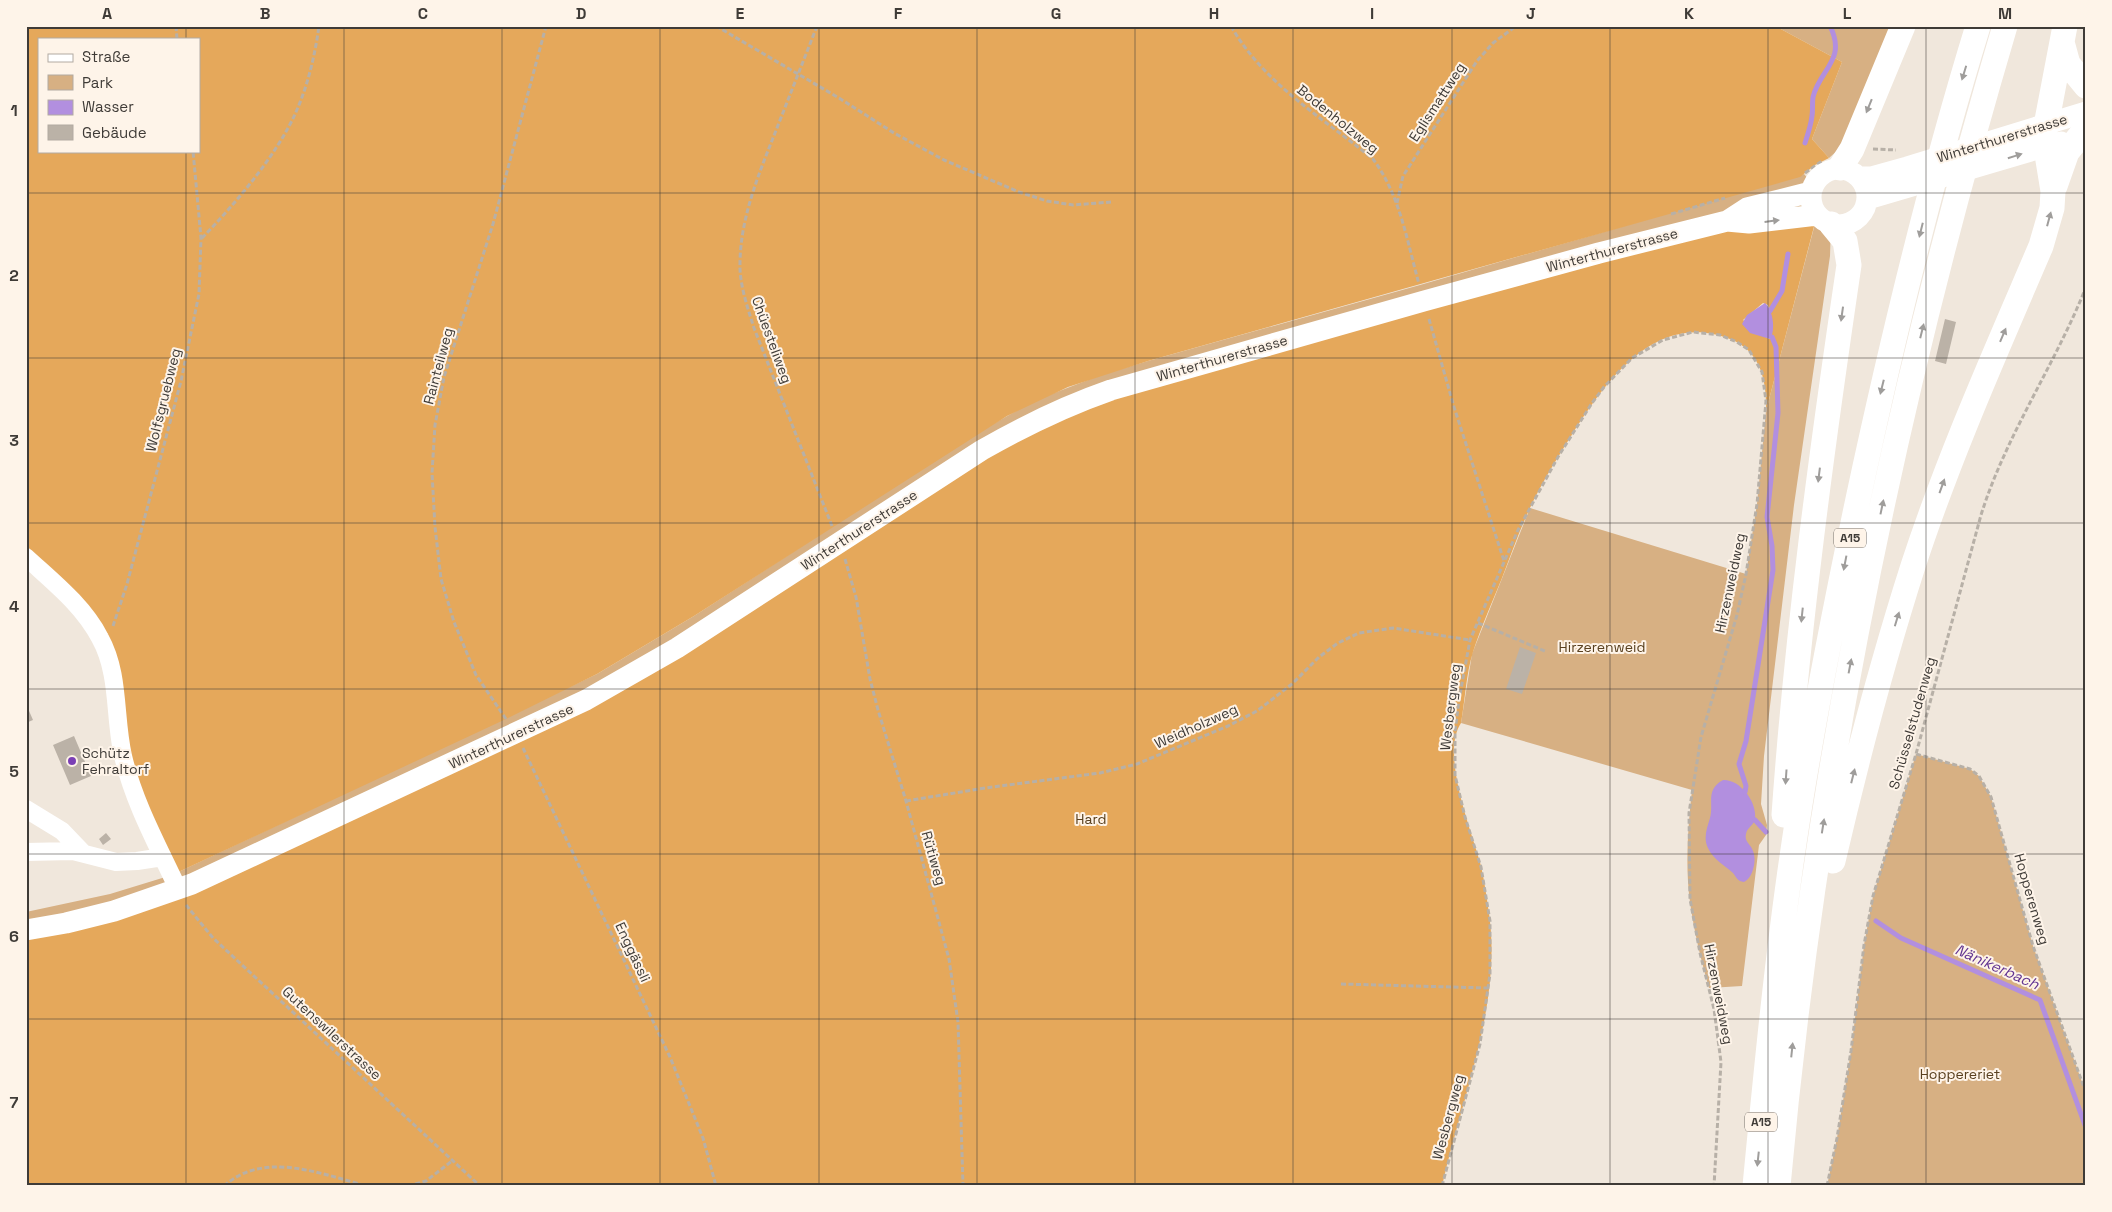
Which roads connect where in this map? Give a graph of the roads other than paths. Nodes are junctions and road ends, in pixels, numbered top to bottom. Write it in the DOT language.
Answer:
graph roads {
  1 [pos="1903,26"];
  2 [pos="1978,26"];
  3 [pos="2005,26"];
  4 [pos="2063,34"];
  5 [pos="2086,86"];
  6 [pos="2086,112"];
  7 [pos="2046,135"];
  8 [pos="2083,135"];
  9 [pos="1850,173"];
  10 [pos="2054,191"];
  11 [pos="1811,192"];
  12 [pos="1868,199"];
  13 [pos="1824,220"];
  14 [pos="1727,221"];
  15 [pos="26,557"];
  16 [pos="26,809"];
  17 [pos="26,852"];
  18 [pos="83,853"];
  19 [pos="163,857"];
  20 [pos="178,889"];
  21 [pos="26,930"];
  22 [pos="1796,1013"];
  23 [pos="1768,1058"];
  24 [pos="1755,1186"];
  25 [pos="1778,1186"];
  1 -- 9 [label="highway, one-way"];
  2 -- 23 [label="highway, A15, one-way"];
  22 -- 3 [label="highway, A15, one-way"];
  4 -- 5 [label="highway"];
  4 -- 7 [label="highway"];
  6 -- 7 [label="main road, Winterthurerstrasse"];
  7 -- 8 [label="main road, Winterthurerstrasse"];
  7 -- 9 [label="main road, Winterthurerstrasse"];
  7 -- 10 [label="highway"];
  12 -- 7 [label="main road, Winterthurerstrasse, one-way"];
  8 -- 10 [label="highway"];
  9 -- 11 [label="main road, Winterthurerstrasse"];
  9 -- 12 [label="main road"];
  22 -- 10 [label="highway, one-way"];
  11 -- 13 [label="main road"];
  11 -- 14 [label="main road, Winterthurerstrasse"];
  12 -- 13 [label="main road, Winterthurerstrasse"];
  14 -- 13 [label="main road, Winterthurerstrasse, one-way"];
  13 -- 23 [label="highway, one-way"];
  14 -- 20 [label="main road, Winterthurerstrasse"];
  15 -- 19 [label="street"];
  16 -- 18 [label="street"];
  17 -- 18 [label="street"];
  18 -- 19 [label="street"];
  19 -- 20 [label="street"];
  20 -- 21 [label="main road, Winterthurerstrasse"];
  25 -- 22 [label="highway, A15, one-way"];
  23 -- 24 [label="highway, A15, one-way"];
}
